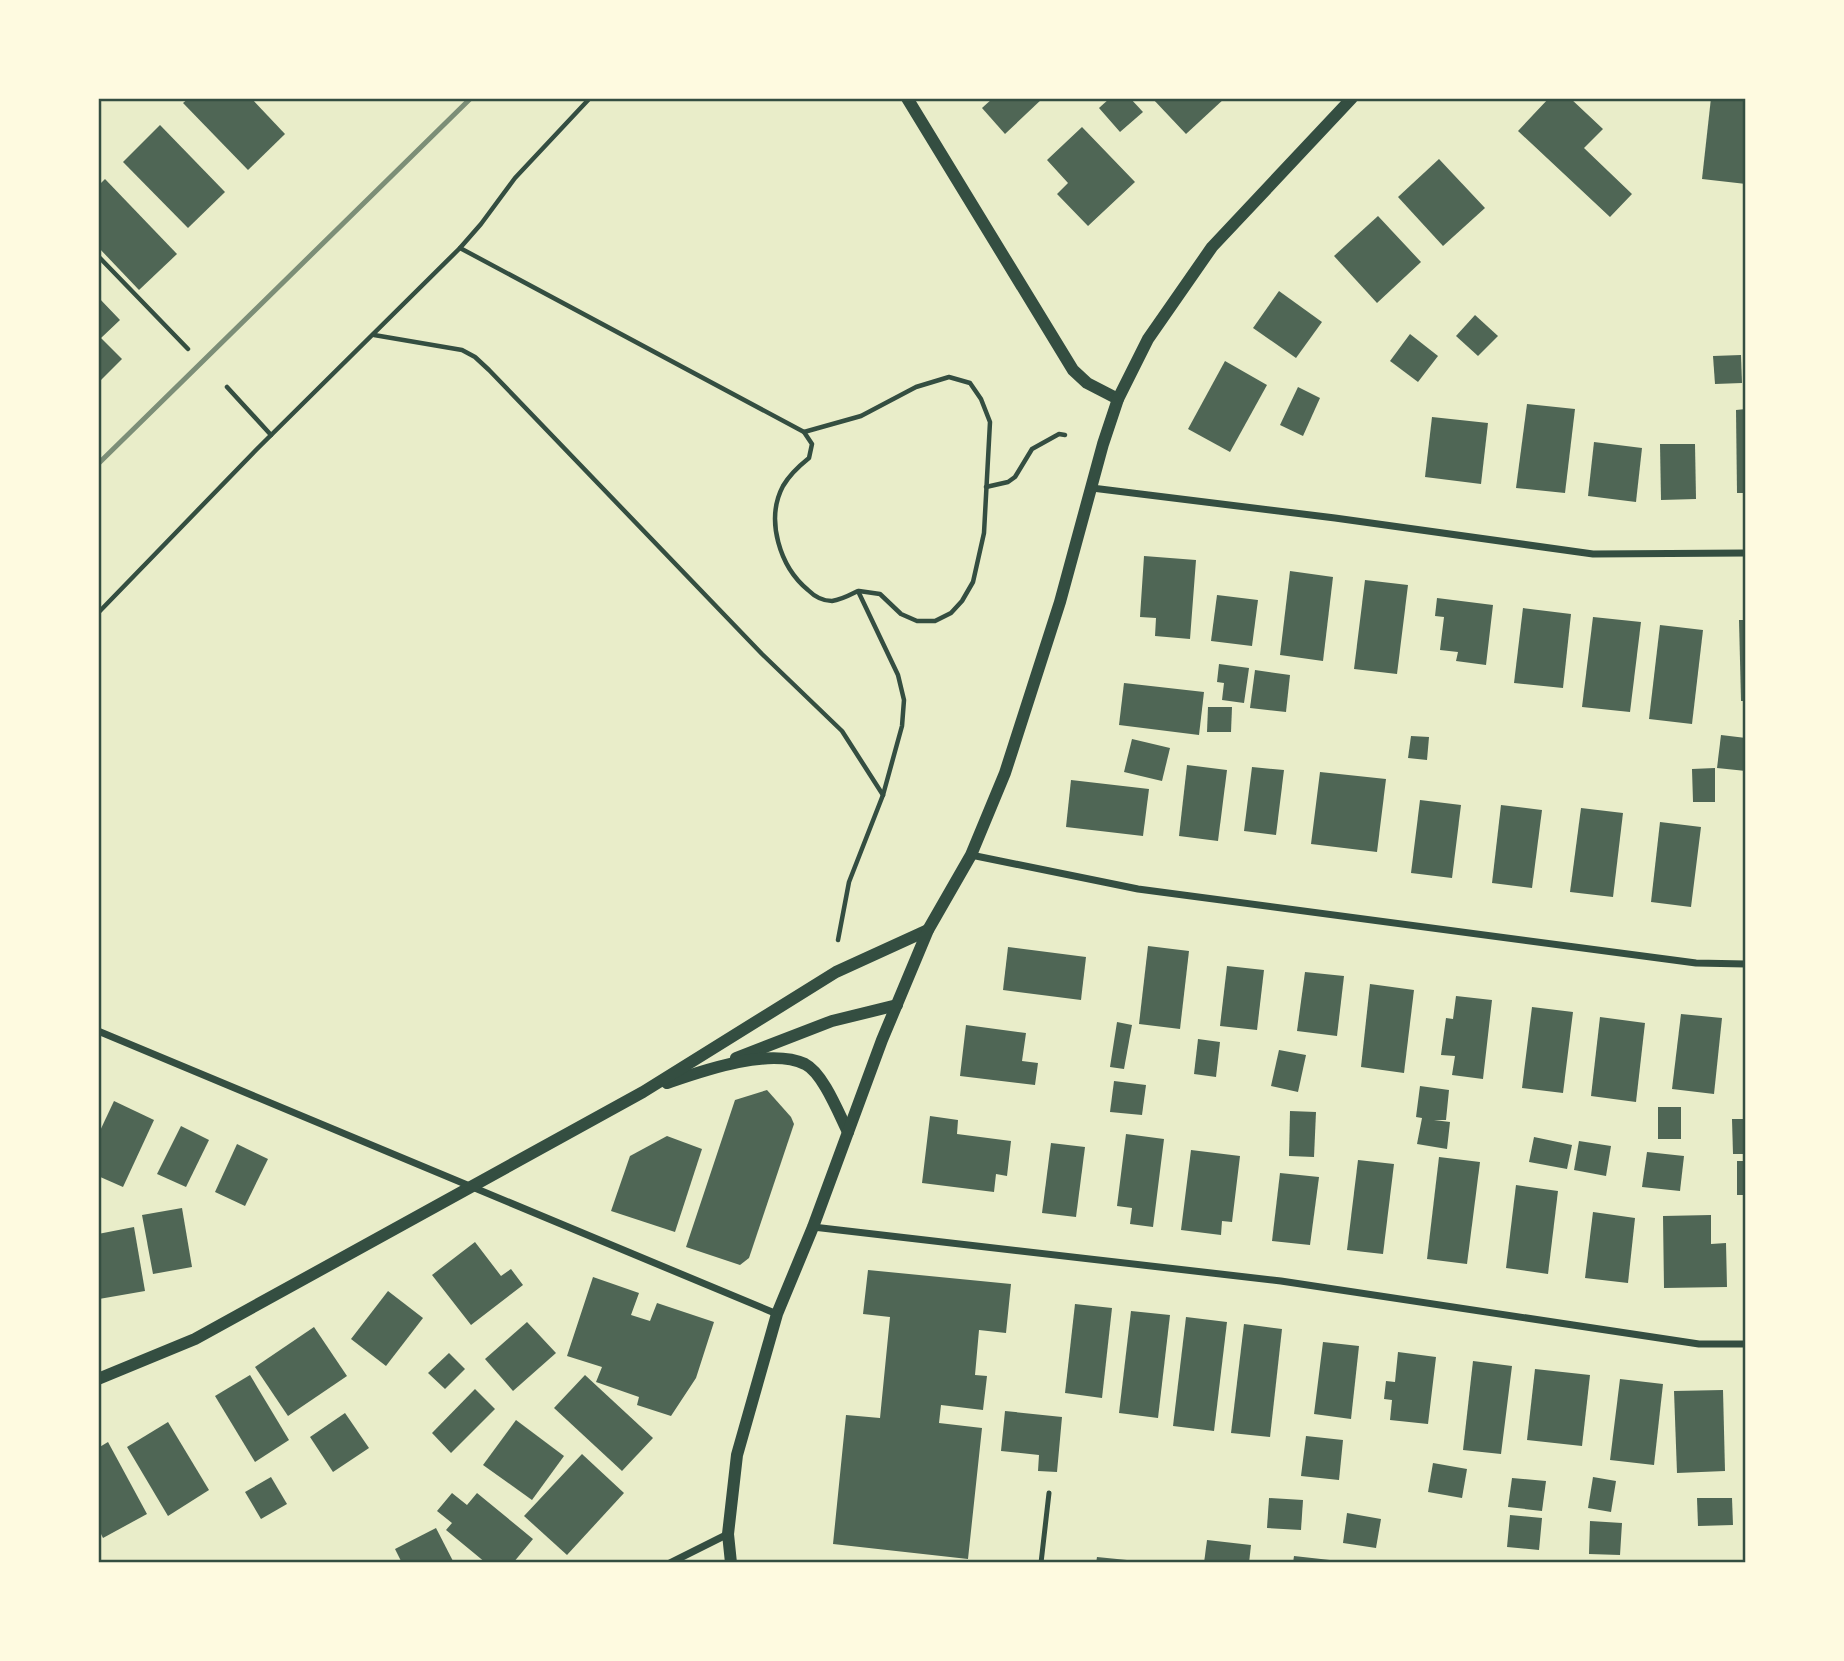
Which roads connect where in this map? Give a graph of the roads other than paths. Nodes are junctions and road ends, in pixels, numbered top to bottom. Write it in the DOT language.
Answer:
graph roads {
  1 [pos="907,98"];
  2 [pos="1352,98"];
  3 [pos="1118,399"];
  4 [pos="1092,488"];
  5 [pos="1746,553"];
  6 [pos="971,855"];
  7 [pos="928,930"];
  8 [pos="1746,964"];
  9 [pos="897,1005"];
  10 [pos="98,1031"];
  11 [pos="713,1067"];
  12 [pos="643,1092"];
  13 [pos="848,1132"];
  14 [pos="472,1187"];
  15 [pos="813,1227"];
  16 [pos="777,1314"];
  17 [pos="1746,1344"];
  18 [pos="98,1379"];
  19 [pos="1049,1493"];
  20 [pos="728,1534"];
  21 [pos="670,1563"];
  22 [pos="731,1563"];
  23 [pos="1041,1563"];
  1 -- 3 [label="street"];
  2 -- 3 [label="street"];
  3 -- 4 [label="street"];
  4 -- 5 [label="street"];
  4 -- 6 [label="street"];
  6 -- 7 [label="street"];
  6 -- 8 [label="street"];
  7 -- 9 [label="street"];
  7 -- 12 [label="street"];
  9 -- 11 [label="street"];
  9 -- 13 [label="street"];
  10 -- 14 [label="street"];
  11 -- 12 [label="street"];
  11 -- 13 [label="street"];
  12 -- 14 [label="street"];
  13 -- 15 [label="street"];
  14 -- 16 [label="street"];
  14 -- 18 [label="street"];
  15 -- 16 [label="street"];
  15 -- 17 [label="street"];
  16 -- 20 [label="street"];
  19 -- 23 [label="lane"];
  20 -- 21 [label="street"];
  20 -- 22 [label="street"];
}
